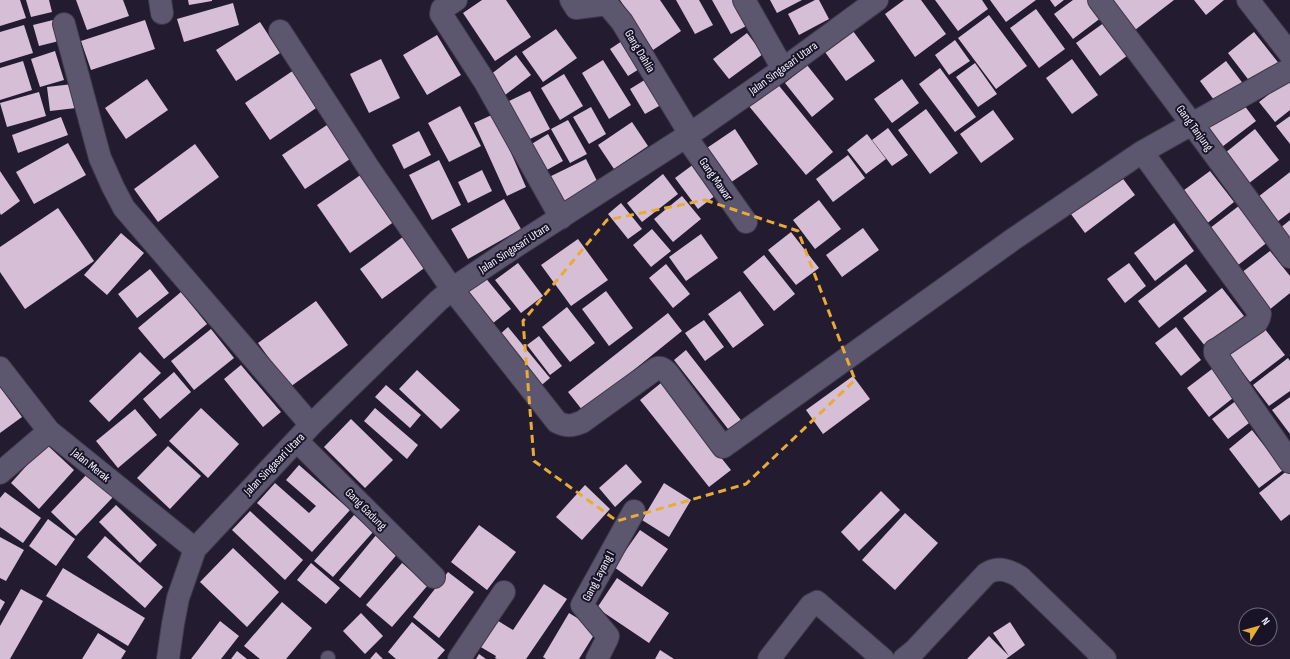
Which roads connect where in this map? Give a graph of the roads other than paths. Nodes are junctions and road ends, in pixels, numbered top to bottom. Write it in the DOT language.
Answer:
graph roads {
  1 [pos="456,0"];
  2 [pos="571,0"];
  3 [pos="744,0"];
  4 [pos="877,0"];
  5 [pos="1099,0"];
  6 [pos="1248,0"];
  7 [pos="64,24"];
  8 [pos="280,31"];
  9 [pos="1290,54"];
  10 [pos="1290,68"];
  11 [pos="783,69"];
  12 [pos="1192,124"];
  13 [pos="688,136"];
  14 [pos="1142,152"];
  15 [pos="561,218"];
  16 [pos="746,222"];
  17 [pos="1290,258"];
  18 [pos="452,289"];
  19 [pos="0,368"];
  20 [pos="49,430"];
  21 [pos="304,433"];
  22 [pos="1290,462"];
  23 [pos="0,473"];
  24 [pos="634,511"];
  25 [pos="195,549"];
  26 [pos="434,577"];
  27 [pos="504,592"];
  28 [pos="167,658"];
  29 [pos="459,659"];
  30 [pos="597,659"];
  31 [pos="769,659"];
  32 [pos="883,659"];
  33 [pos="904,659"];
  34 [pos="1105,659"];
  1 -- 15 [label="street"];
  2 -- 13 [label="street, Gang Dahlia"];
  3 -- 11 [label="street"];
  4 -- 11 [label="street, Jalan Singasari Utara"];
  5 -- 12 [label="street, Gang Tanjung"];
  6 -- 9 [label="street"];
  7 -- 21 [label="street, Gang Gadung"];
  8 -- 18 [label="street"];
  10 -- 12 [label="street"];
  11 -- 13 [label="street, Jalan Singasari Utara"];
  12 -- 14 [label="street"];
  12 -- 17 [label="street, Gang Tanjung"];
  13 -- 15 [label="street, Jalan Singasari Utara"];
  13 -- 16 [label="street, Gang Mawar"];
  14 -- 18 [label="street"];
  14 -- 22 [label="street"];
  15 -- 18 [label="street, Jalan Singasari Utara"];
  18 -- 21 [label="street, Jalan Singasari Utara"];
  19 -- 20 [label="street, Jalan Merak"];
  20 -- 23 [label="street"];
  20 -- 25 [label="street, Jalan Merak"];
  21 -- 25 [label="street, Jalan Singasari Utara"];
  21 -- 26 [label="street, Gang Gadung"];
  24 -- 30 [label="street, Gang Layang I"];
  25 -- 28 [label="street"];
  27 -- 29 [label="street"];
  31 -- 32 [label="street"];
  33 -- 34 [label="street"];
}
